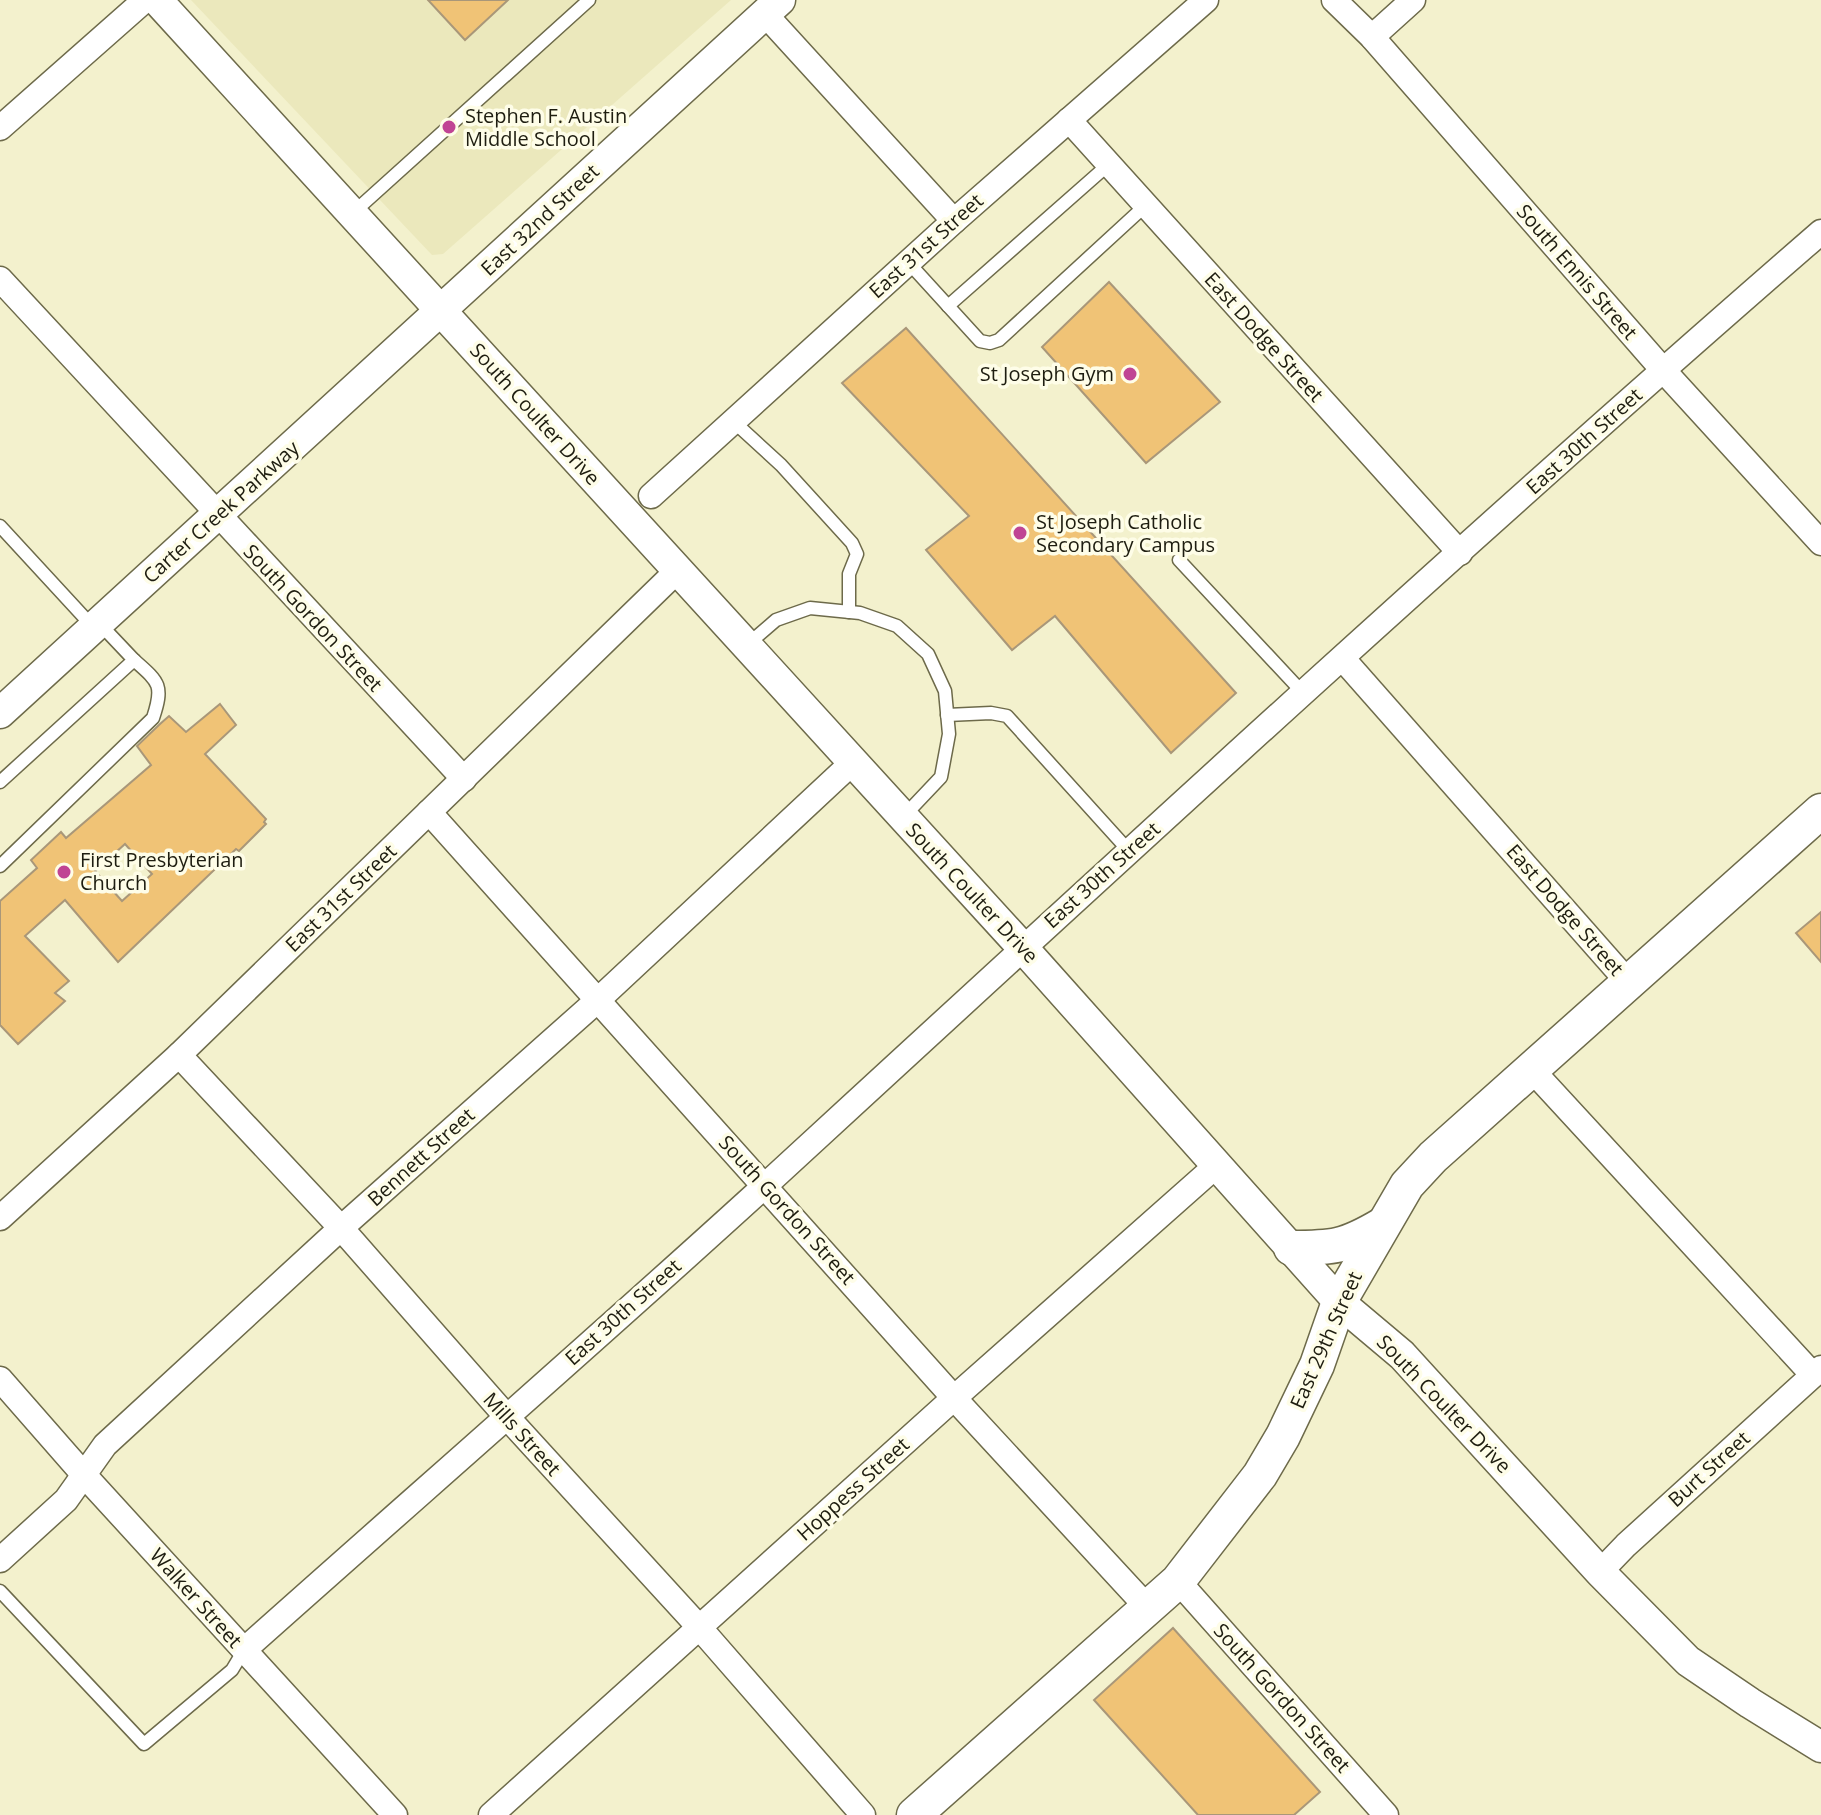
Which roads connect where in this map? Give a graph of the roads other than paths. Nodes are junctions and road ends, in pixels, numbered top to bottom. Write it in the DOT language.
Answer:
graph roads {
  1 [pos="145,0"];
  2 [pos="157,0"];
  3 [pos="589,0"];
  4 [pos="1206,0"];
  5 [pos="1334,0"];
  6 [pos="1413,0"];
  7 [pos="775,4"];
  8 [pos="1372,37"];
  9 [pos="1069,120"];
  10 [pos="0,128"];
  11 [pos="1109,164"];
  12 [pos="1146,205"];
  13 [pos="353,214"];
  14 [pos="954,221"];
  15 [pos="1821,232"];
  16 [pos="908,262"];
  17 [pos="0,279"];
  18 [pos="948,306"];
  19 [pos="442,311"];
  20 [pos="1663,370"];
  21 [pos="733,421"];
  22 [pos="651,496"];
  23 [pos="216,515"];
  24 [pos="0,526"];
  25 [pos="1821,543"];
  26 [pos="1460,553"];
  27 [pos="1179,560"];
  28 [pos="677,571"];
  29 [pos="849,612"];
  30 [pos="96,625"];
  31 [pos="745,646"];
  32 [pos="1343,659"];
  33 [pos="134,660"];
  34 [pos="1304,694"];
  35 [pos="3,705"];
  36 [pos="947,715"];
  37 [pos="852,763"];
  38 [pos="464,779"];
  39 [pos="0,782"];
  40 [pos="1821,811"];
  41 [pos="429,812"];
  42 [pos="902,818"];
  43 [pos="1129,851"];
  44 [pos="0,866"];
  45 [pos="1022,947"];
  46 [pos="1628,982"];
  47 [pos="599,999"];
  48 [pos="179,1055"];
  49 [pos="1531,1069"];
  50 [pos="1217,1165"];
  51 [pos="765,1185"];
  52 [pos="0,1218"];
  53 [pos="1382,1225"];
  54 [pos="341,1228"];
  55 [pos="1291,1248"];
  56 [pos="1339,1302"];
  57 [pos="1817,1372"];
  58 [pos="0,1379"];
  59 [pos="954,1398"];
  60 [pos="506,1416"];
  61 [pos="85,1476"];
  62 [pos="0,1560"];
  63 [pos="1600,1572"];
  64 [pos="1178,1581"];
  65 [pos="0,1591"];
  66 [pos="1147,1607"];
  67 [pos="699,1627"];
  68 [pos="244,1650"];
  69 [pos="1818,1739"];
  70 [pos="395,1815"];
  71 [pos="491,1815"];
  72 [pos="863,1815"];
  73 [pos="914,1815"];
  74 [pos="1386,1815"];
  1 -- 10 [label="street"];
  2 -- 13 [label="street, South Coulter Drive"];
  3 -- 13 [label="lane"];
  4 -- 9 [label="street, East 31st Street"];
  5 -- 8 [label="street, South Ennis Street"];
  6 -- 8 [label="street"];
  7 -- 14 [label="street"];
  7 -- 19 [label="street, East 32nd Street"];
  8 -- 20 [label="street, South Ennis Street"];
  9 -- 11 [label="street, East Dodge Street"];
  9 -- 14 [label="street, East 31st Street"];
  11 -- 12 [label="street, East Dodge Street"];
  11 -- 18 [label="lane"];
  12 -- 18 [label="lane"];
  12 -- 26 [label="street, East Dodge Street"];
  13 -- 19 [label="street, South Coulter Drive"];
  14 -- 16 [label="street, East 31st Street"];
  15 -- 20 [label="street, East 30th Street"];
  16 -- 18 [label="lane"];
  16 -- 21 [label="street, East 31st Street"];
  17 -- 23 [label="street, South Gordon Street"];
  19 -- 23 [label="street, Carter Creek Parkway"];
  19 -- 28 [label="street, South Coulter Drive"];
  20 -- 25 [label="street, South Ennis Street"];
  20 -- 26 [label="street, East 30th Street"];
  21 -- 22 [label="street, East 31st Street"];
  21 -- 29 [label="lane"];
  23 -- 30 [label="street, Carter Creek Parkway"];
  23 -- 38 [label="street, South Gordon Street"];
  24 -- 30 [label="lane"];
  26 -- 32 [label="street, East 30th Street"];
  27 -- 34 [label="lane"];
  28 -- 31 [label="street, South Coulter Drive"];
  28 -- 38 [label="street, East 31st Street"];
  29 -- 31 [label="lane"];
  29 -- 36 [label="lane"];
  30 -- 33 [label="lane"];
  30 -- 35 [label="street, Carter Creek Parkway"];
  31 -- 37 [label="street, South Coulter Drive"];
  32 -- 34 [label="street, East 30th Street"];
  32 -- 46 [label="street, East Dodge Street"];
  33 -- 39 [label="lane"];
  33 -- 44 [label="lane"];
  34 -- 43 [label="street, East 30th Street"];
  36 -- 42 [label="lane"];
  36 -- 43 [label="lane"];
  37 -- 42 [label="street, South Coulter Drive"];
  37 -- 47 [label="street, Bennett Street"];
  38 -- 41 [label="street, East 31st Street"];
  40 -- 46 [label="main road, East 29th Street"];
  41 -- 47 [label="street, South Gordon Street"];
  41 -- 48 [label="street, East 31st Street"];
  42 -- 45 [label="street, South Coulter Drive"];
  43 -- 45 [label="street, East 30th Street"];
  45 -- 50 [label="street, South Coulter Drive"];
  45 -- 51 [label="street, East 30th Street"];
  46 -- 49 [label="main road, East 29th Street"];
  47 -- 51 [label="street, South Gordon Street"];
  47 -- 54 [label="street, Bennett Street"];
  48 -- 52 [label="street, East 31st Street"];
  48 -- 54 [label="street, Mills Street"];
  49 -- 53 [label="main road, East 29th Street"];
  49 -- 57 [label="street"];
  50 -- 55 [label="street, South Coulter Drive"];
  50 -- 59 [label="street, Hoppess Street"];
  51 -- 59 [label="street, South Gordon Street"];
  51 -- 60 [label="street, East 30th Street"];
  53 -- 55 [label="main road"];
  53 -- 56 [label="main road, East 29th Street"];
  54 -- 60 [label="street, Mills Street"];
  54 -- 61 [label="street, Bennett Street"];
  55 -- 56 [label="street, South Coulter Drive"];
  56 -- 63 [label="street, South Coulter Drive"];
  56 -- 64 [label="main road, East 29th Street"];
  57 -- 63 [label="street, Burt Street"];
  58 -- 61 [label="street, Walker Street"];
  59 -- 66 [label="street, South Gordon Street"];
  59 -- 67 [label="street, Hoppess Street"];
  60 -- 67 [label="street, Mills Street"];
  60 -- 68 [label="street, East 30th Street"];
  61 -- 62 [label="street, Bennett Street"];
  61 -- 68 [label="street, Walker Street"];
  63 -- 69 [label="street, South Coulter Drive"];
  64 -- 66 [label="main road, East 29th Street"];
  64 -- 74 [label="street, South Gordon Street"];
  65 -- 68 [label="lane"];
  66 -- 73 [label="main road, East 29th Street"];
  67 -- 71 [label="street, Hoppess Street"];
  67 -- 72 [label="street, Mills Street"];
  68 -- 70 [label="street, Walker Street"];
}
